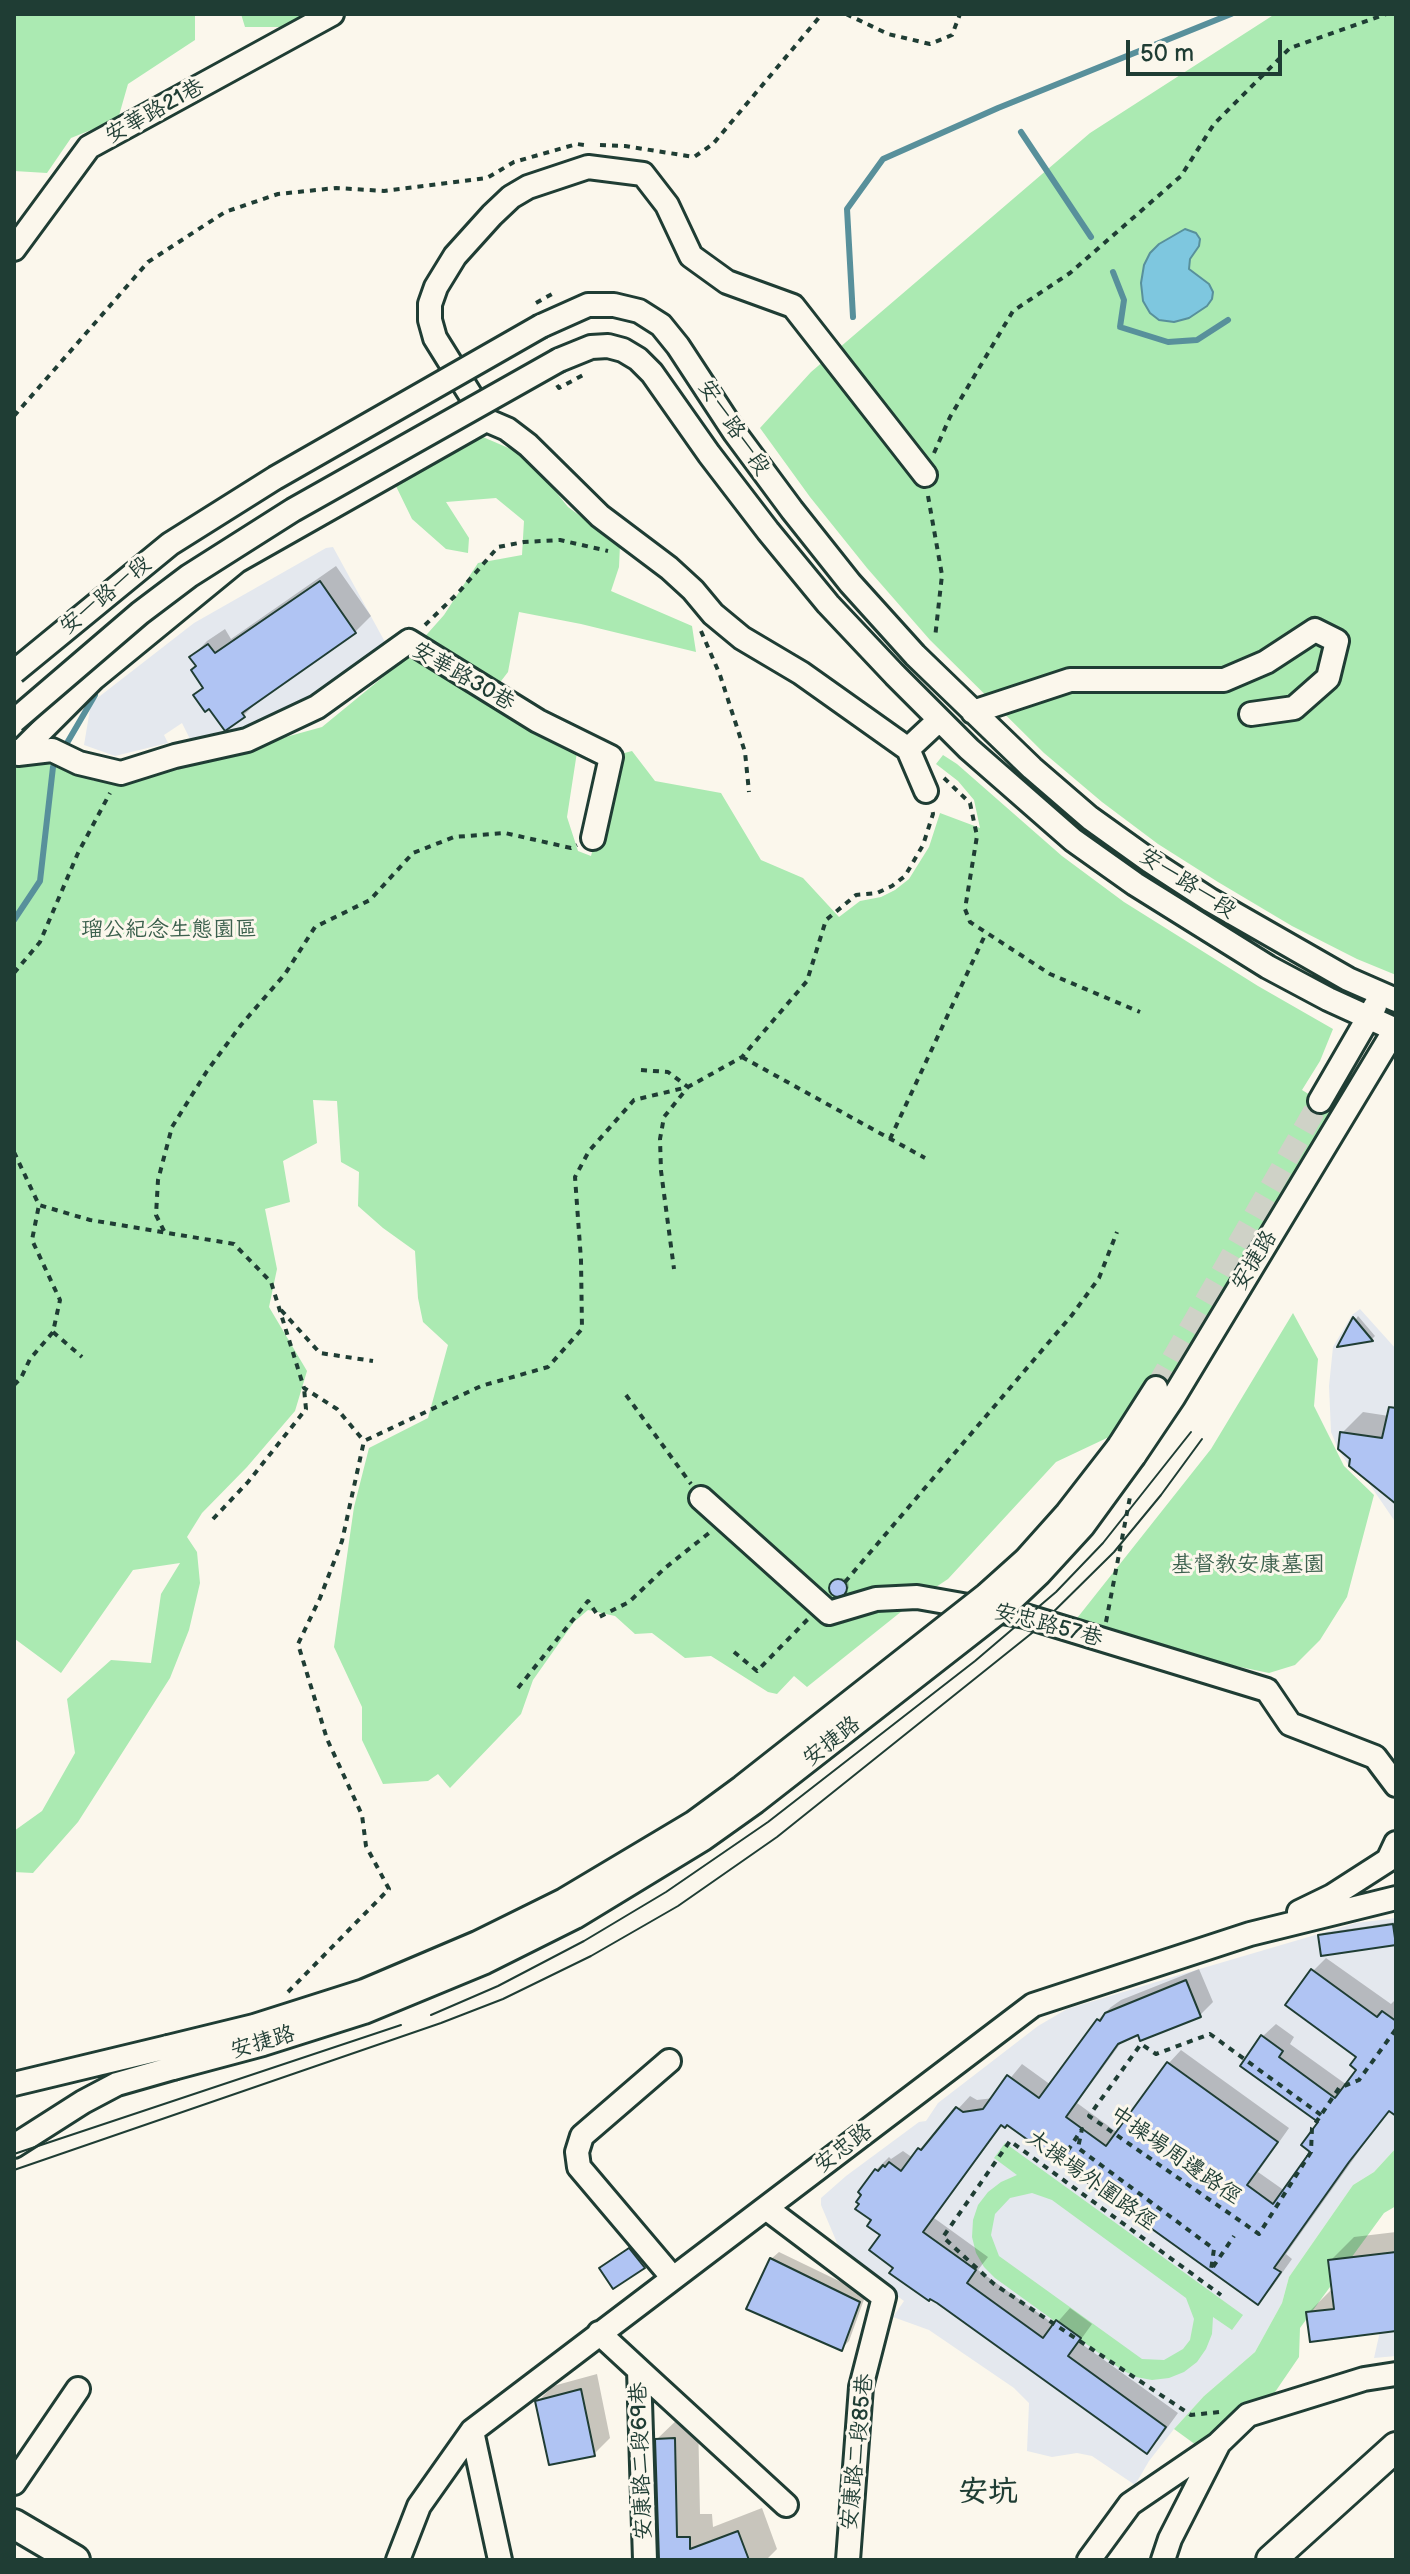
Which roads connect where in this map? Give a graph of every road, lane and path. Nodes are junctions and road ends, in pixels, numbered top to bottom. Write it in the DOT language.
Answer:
graph roads {
  1 [pos="332,14"];
  2 [pos="822,14"];
  3 [pos="846,14"];
  4 [pos="960,14"];
  5 [pos="1386,14"];
  6 [pos="14,249"];
  7 [pos="589,372"];
  8 [pos="559,388"];
  9 [pos="14,416"];
  10 [pos="486,420"];
  11 [pos="925,475"];
  12 [pos="616,554"];
  13 [pos="698,626"];
  14 [pos="935,638"];
  15 [pos="409,641"];
  16 [pos="14,672"];
  17 [pos="1251,714"];
  18 [pos="939,720"];
  19 [pos="981,720"];
  20 [pos="14,721"];
  21 [pos="908,749"];
  22 [pos="969,749"];
  23 [pos="16,752"];
  24 [pos="121,773"];
  25 [pos="934,784"];
  26 [pos="749,792"];
  27 [pos="593,838"];
  28 [pos="986,933"];
  29 [pos="14,973"];
  30 [pos="1389,997"];
  31 [pos="1140,1012"];
  32 [pos="1368,1017"];
  33 [pos="1396,1029"];
  34 [pos="742,1057"];
  35 [pos="641,1070"];
  36 [pos="688,1087"];
  37 [pos="1320,1101"];
  38 [pos="890,1139"];
  39 [pos="14,1152"];
  40 [pos="925,1158"];
  41 [pos="39,1205"];
  42 [pos="164,1231"];
  43 [pos="1117,1232"];
  44 [pos="674,1269"];
  45 [pos="279,1308"];
  46 [pos="53,1332"];
  47 [pos="82,1357"];
  48 [pos="373,1361"];
  49 [pos="14,1385"];
  50 [pos="304,1388"];
  51 [pos="1156,1388"];
  52 [pos="626,1395"];
  53 [pos="364,1441"];
  54 [pos="1126,1451"];
  55 [pos="1131,1493"];
  56 [pos="701,1498"];
  57 [pos="213,1519"];
  58 [pos="726,1520"];
  59 [pos="845,1582"];
  60 [pos="821,1605"];
  61 [pos="1102,1640"];
  62 [pos="734,1652"];
  63 [pos="518,1688"];
  64 [pos="1396,1785"];
  65 [pos="1396,1843"];
  66 [pos="1396,1898"];
  67 [pos="1250,1934"];
  68 [pos="280,2000"];
  69 [pos="1396,2029"];
  70 [pos="170,2058"];
  71 [pos="669,2061"];
  72 [pos="14,2084"];
  73 [pos="1321,2115"];
  74 [pos="14,2146"];
  75 [pos="1061,2161"];
  76 [pos="766,2208"];
  77 [pos="1234,2236"];
  78 [pos="673,2278"];
  79 [pos="1221,2295"];
  80 [pos="599,2333"];
  81 [pos="639,2370"];
  82 [pos="1396,2374"];
  83 [pos="78,2389"];
  84 [pos="1188,2413"];
  85 [pos="472,2431"];
  86 [pos="1219,2443"];
  87 [pos="1396,2447"];
  88 [pos="14,2483"];
  89 [pos="786,2505"];
  90 [pos="14,2524"];
  91 [pos="75,2560"];
  92 [pos="398,2560"];
  93 [pos="500,2560"];
  94 [pos="645,2560"];
  95 [pos="848,2560"];
  96 [pos="1089,2560"];
  97 [pos="1163,2560"];
  98 [pos="1271,2560"];
  1 -- 6 [label="street, 安華路21巷"];
  2 -- 9 [label="path"];
  3 -- 4 [label="path"];
  5 -- 11 [label="path"];
  7 -- 8 [label="path"];
  10 -- 11 [label="street"];
  10 -- 21 [label="street"];
  10 -- 23 [label="street"];
  11 -- 14 [label="path"];
  12 -- 15 [label="path"];
  13 -- 26 [label="path"];
  15 -- 24 [label="street, 安華路30巷"];
  15 -- 27 [label="street, 安華路30巷"];
  16 -- 19 [label="street, 安一路一段, bridge"];
  17 -- 19 [label="street"];
  18 -- 20 [label="street, 安一路一段, bridge"];
  18 -- 21 [label="street"];
  18 -- 22 [label="street, 安一路一段"];
  19 -- 22 [label="street"];
  19 -- 30 [label="street, 安一路一段"];
  21 -- 25 [label="street"];
  22 -- 32 [label="street, 安一路一段"];
  23 -- 24 [label="street"];
  24 -- 29 [label="path"];
  25 -- 28 [label="path"];
  25 -- 34 [label="path"];
  27 -- 42 [label="path"];
  28 -- 31 [label="path"];
  28 -- 38 [label="path"];
  30 -- 32 [label="street"];
  32 -- 33 [label="street, 安一路一段"];
  32 -- 37 [label="street"];
  33 -- 54 [label="street, 安捷路"];
  34 -- 36 [label="path"];
  34 -- 38 [label="path"];
  35 -- 36 [label="path"];
  36 -- 44 [label="path"];
  36 -- 53 [label="path"];
  38 -- 40 [label="path"];
  39 -- 41 [label="path"];
  41 -- 42 [label="path"];
  41 -- 46 [label="path"];
  42 -- 45 [label="path"];
  43 -- 59 [label="path"];
  45 -- 48 [label="path"];
  45 -- 50 [label="path"];
  46 -- 47 [label="path"];
  46 -- 49 [label="path"];
  50 -- 53 [label="path"];
  50 -- 57 [label="path"];
  51 -- 54 [label="street, 安捷路"];
  52 -- 56 [label="path"];
  53 -- 68 [label="path"];
  54 -- 70 [label="street, 安捷路, bridge"];
  55 -- 61 [label="path"];
  56 -- 58 [label="street"];
  58 -- 60 [label="street"];
  58 -- 63 [label="path"];
  60 -- 61 [label="street, 安忠路57巷"];
  60 -- 62 [label="path"];
  61 -- 64 [label="street, 安忠路57巷"];
  65 -- 67 [label="street"];
  66 -- 67 [label="street, 安忠路"];
  67 -- 76 [label="street, 安忠路"];
  69 -- 73 [label="path, 中操場周邊路徑"];
  70 -- 72 [label="street, 安捷路"];
  70 -- 74 [label="street, 安捷路"];
  71 -- 78 [label="street"];
  73 -- 73 [label="path, 中操場周邊路徑"];
  75 -- 77 [label="path"];
  76 -- 78 [label="street, 安忠路"];
  76 -- 95 [label="street, 安康路二段85巷"];
  78 -- 80 [label="street, 安忠路"];
  79 -- 84 [label="path, 大操場外圍路徑"];
  80 -- 81 [label="street, 安康路二段69巷"];
  80 -- 85 [label="street, 安忠路"];
  81 -- 89 [label="street"];
  81 -- 94 [label="street, 安康路二段69巷"];
  82 -- 86 [label="street"];
  83 -- 88 [label="street"];
  85 -- 92 [label="street, 安忠路"];
  85 -- 93 [label="street"];
  86 -- 96 [label="street"];
  86 -- 97 [label="street"];
  87 -- 98 [label="main road"];
  90 -- 91 [label="main road"];
}
